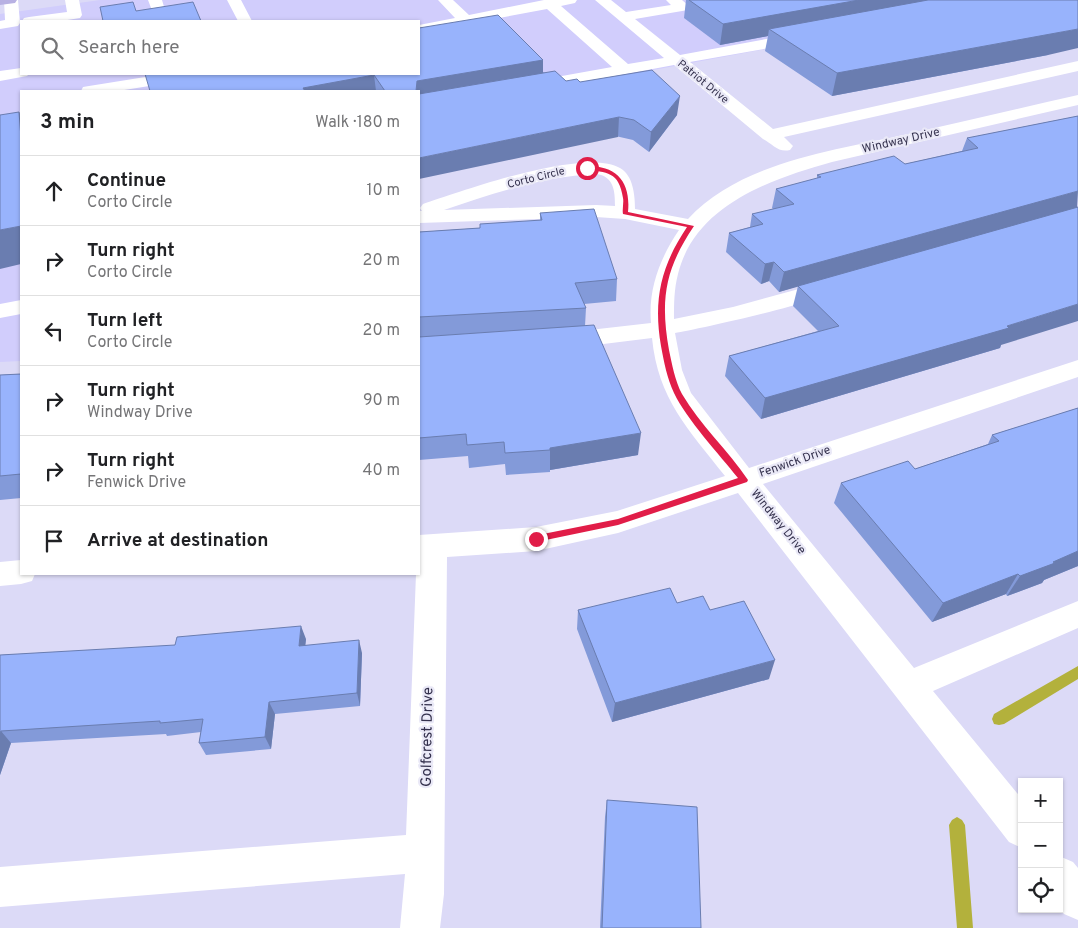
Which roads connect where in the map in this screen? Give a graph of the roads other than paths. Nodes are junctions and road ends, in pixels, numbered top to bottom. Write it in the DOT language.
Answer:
graph roads {
  1 [pos="10,0"];
  2 [pos="72,0"];
  3 [pos="235,0"];
  4 [pos="445,0"];
  5 [pos="570,0"];
  6 [pos="602,0"];
  7 [pos="0,1"];
  8 [pos="550,3"];
  9 [pos="678,3"];
  10 [pos="699,4"];
  11 [pos="156,5"];
  12 [pos="175,8"];
  13 [pos="141,13"];
  14 [pos="623,17"];
  15 [pos="78,18"];
  16 [pos="46,20"];
  17 [pos="245,20"];
  18 [pos="466,20"];
  19 [pos="11,24"];
  20 [pos="420,29"];
  21 [pos="822,33"];
  22 [pos="677,61"];
  23 [pos="1078,66"];
  24 [pos="625,70"];
  25 [pos="83,75"];
  26 [pos="188,75"];
  27 [pos="0,76"];
  28 [pos="29,76"];
  29 [pos="130,88"];
  30 [pos="517,89"];
  31 [pos="89,90"];
  32 [pos="103,90"];
  33 [pos="1067,107"];
  34 [pos="769,135"];
  35 [pos="805,164"];
  36 [pos="420,212"];
  37 [pos="625,213"];
  38 [pos="420,217"];
  39 [pos="691,226"];
  40 [pos="856,280"];
  41 [pos="20,307"];
  42 [pos="0,311"];
  43 [pos="662,328"];
  44 [pos="545,342"];
  45 [pos="1078,368"];
  46 [pos="744,480"];
  47 [pos="425,547"];
  48 [pos="20,572"];
  49 [pos="0,574"];
  50 [pos="1078,614"];
  51 [pos="909,685"];
  52 [pos="1018,824"];
  53 [pos="425,853"];
  54 [pos="1063,881"];
  55 [pos="0,887"];
  56 [pos="1078,900"];
  57 [pos="420,928"];
  1 -- 7 [label="main road"];
  1 -- 19 [label="street"];
  2 -- 15 [label="street"];
  3 -- 17 [label="street"];
  4 -- 18 [label="street"];
  5 -- 8 [label="street"];
  6 -- 14 [label="street, Patriot Drive"];
  8 -- 18 [label="street"];
  8 -- 24 [label="street"];
  9 -- 10 [label="street"];
  9 -- 14 [label="street"];
  11 -- 12 [label="street"];
  11 -- 13 [label="street"];
  14 -- 22 [label="street, Patriot Drive"];
  15 -- 16 [label="street"];
  18 -- 20 [label="street"];
  21 -- 22 [label="street"];
  22 -- 24 [label="street"];
  22 -- 34 [label="street, Patriot Drive"];
  23 -- 34 [label="street"];
  24 -- 30 [label="street"];
  25 -- 31 [label="street"];
  26 -- 29 [label="street"];
  27 -- 28 [label="street"];
  29 -- 32 [label="street"];
  33 -- 35 [label="street, Windway Drive"];
  34 -- 35 [label="street, Patriot Drive"];
  35 -- 39 [label="street, Windway Drive"];
  36 -- 37 [label="street, Corto Circle"];
  37 -- 38 [label="street"];
  37 -- 39 [label="street"];
  39 -- 43 [label="street, Windway Drive"];
  40 -- 43 [label="street"];
  41 -- 42 [label="street"];
  43 -- 44 [label="street"];
  43 -- 46 [label="street, Windway Drive"];
  45 -- 46 [label="street, Fenwick Drive"];
  46 -- 47 [label="street, Fenwick Drive"];
  46 -- 51 [label="street, Windway Drive"];
  47 -- 53 [label="street, Golfcrest Drive"];
  48 -- 49 [label="street"];
  50 -- 51 [label="street"];
  51 -- 52 [label="street, Windway Drive"];
  53 -- 55 [label="street"];
  53 -- 57 [label="street, Golfcrest Drive"];
  54 -- 56 [label="street"];
}
